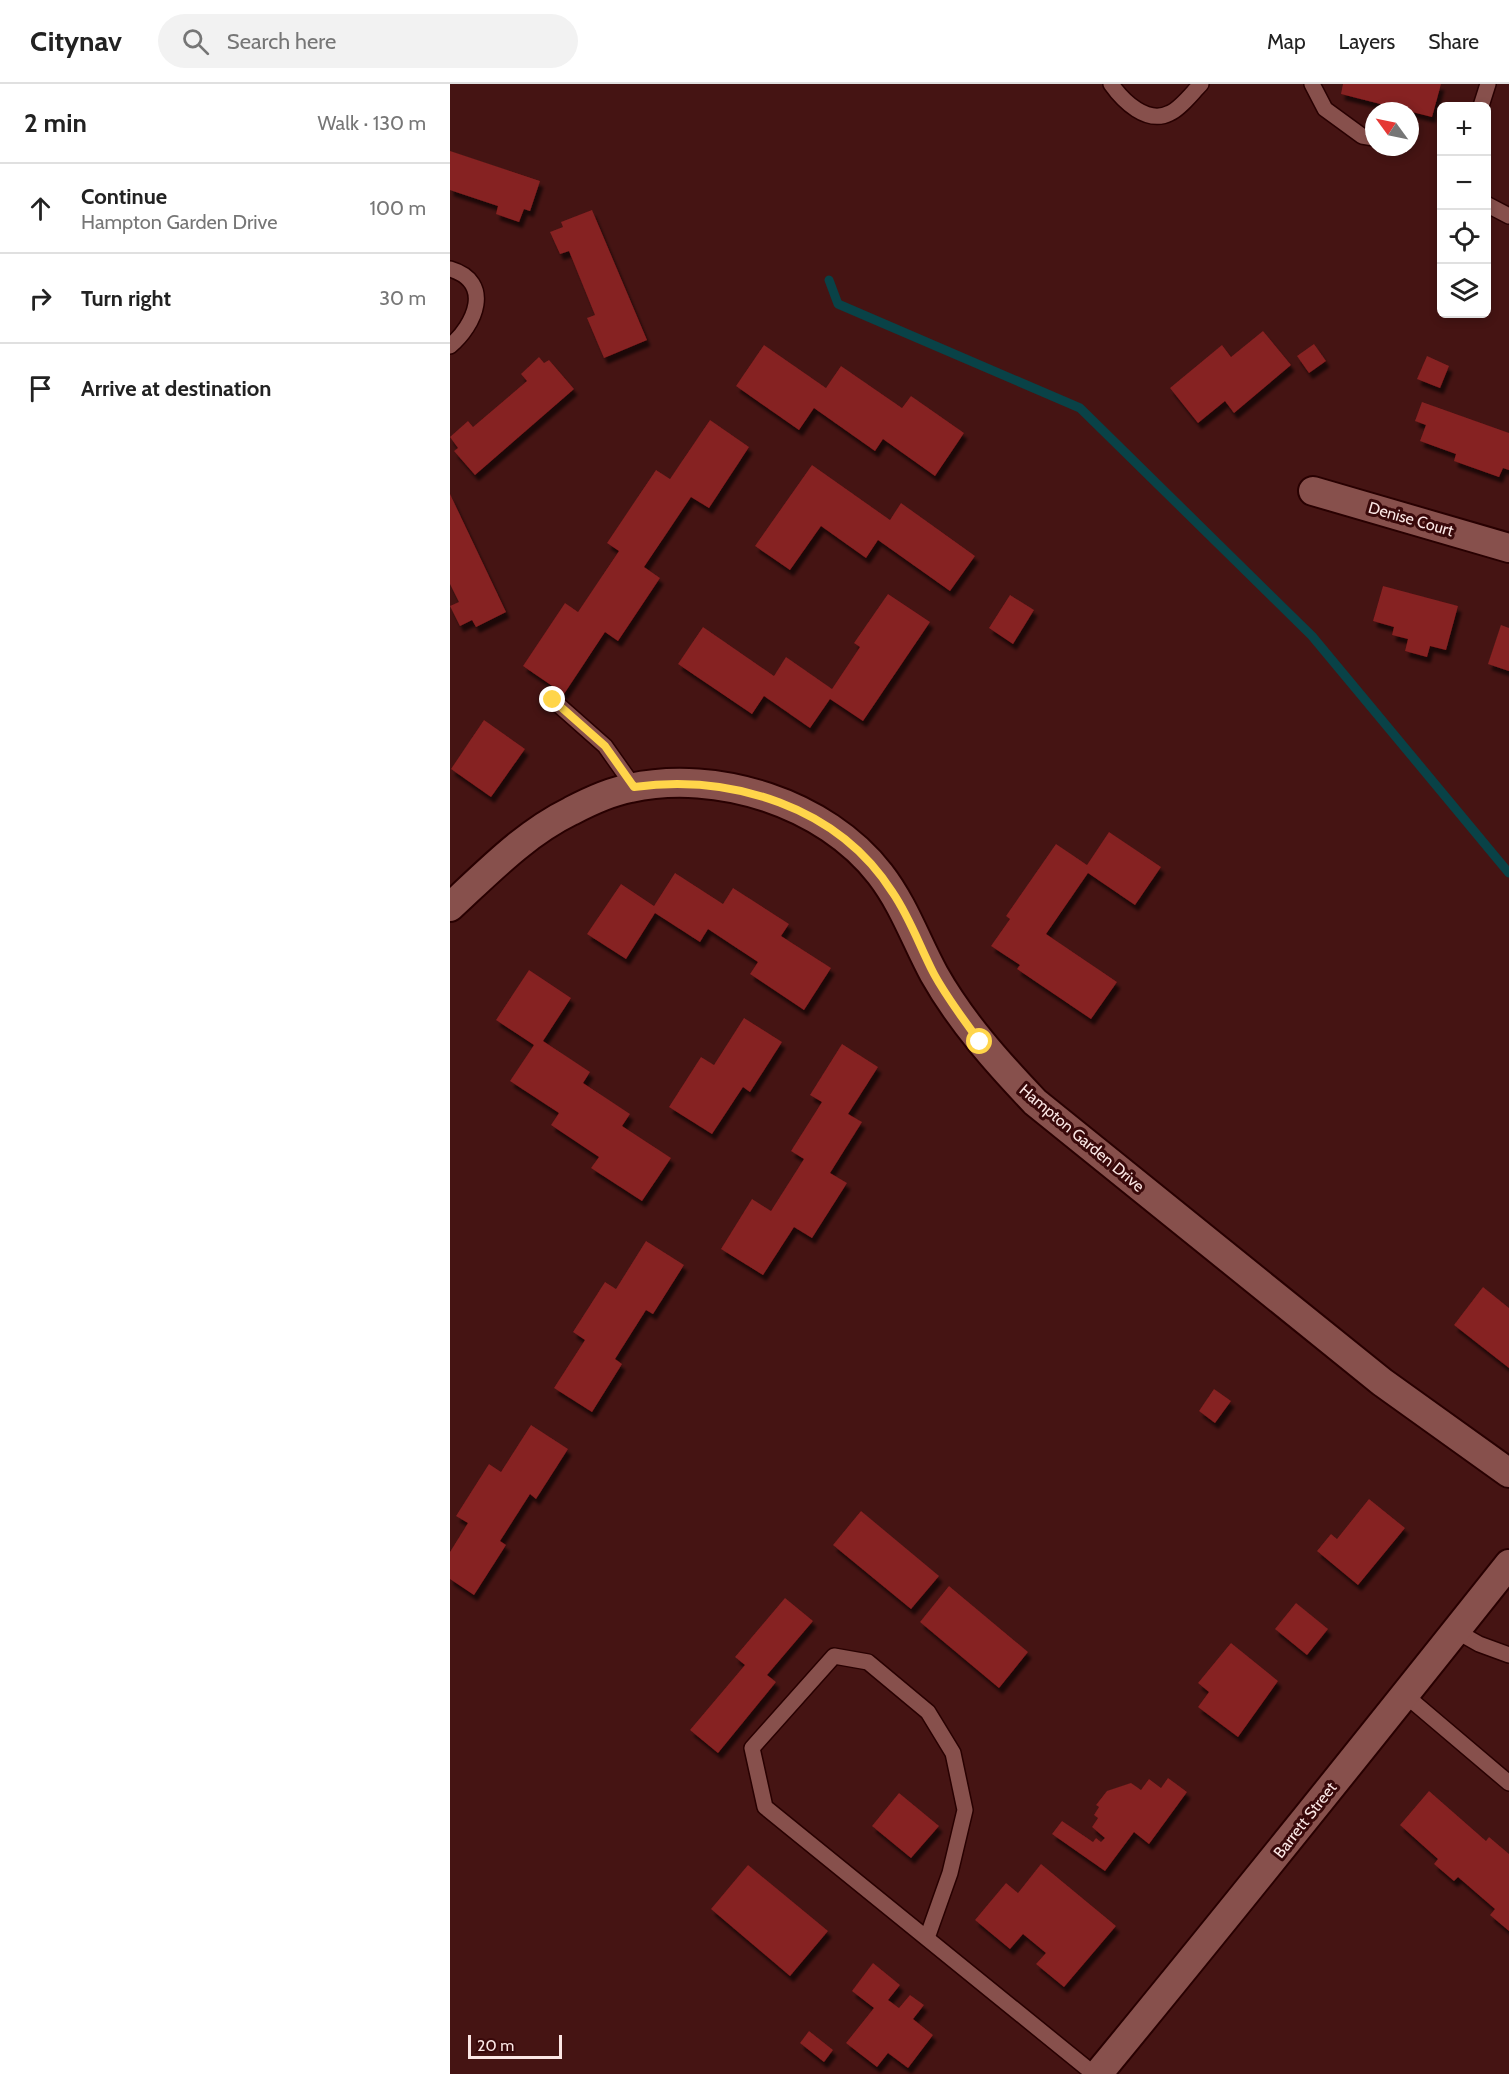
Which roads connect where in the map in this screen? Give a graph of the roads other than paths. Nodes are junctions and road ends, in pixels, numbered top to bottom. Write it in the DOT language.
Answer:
graph roads {
  1 [pos="1111,84"];
  2 [pos="1201,84"];
  3 [pos="1312,84"];
  4 [pos="1488,84"];
  5 [pos="1482,102"];
  6 [pos="1365,136"];
  7 [pos="1491,207"];
  8 [pos="1509,216"];
  9 [pos="450,269"];
  10 [pos="450,346"];
  11 [pos="1313,491"];
  12 [pos="1509,548"];
  13 [pos="553,700"];
  14 [pos="634,787"];
  15 [pos="450,907"];
  16 [pos="1509,1473"];
  17 [pos="1509,1564"];
  18 [pos="1456,1631"];
  19 [pos="1509,1655"];
  20 [pos="1404,1694"];
  21 [pos="1509,1783"];
  22 [pos="927,1938"];
  23 [pos="1096,2074"];
  1 -- 2 [label="lane"];
  3 -- 6 [label="lane"];
  4 -- 5 [label="lane"];
  7 -- 8 [label="lane"];
  9 -- 10 [label="lane"];
  11 -- 12 [label="street, Denise Court"];
  13 -- 14 [label="lane"];
  14 -- 15 [label="street, Hampton Garden Drive"];
  14 -- 16 [label="street, Hampton Garden Drive"];
  17 -- 18 [label="street, Barrett Street"];
  18 -- 19 [label="lane"];
  18 -- 20 [label="street, Barrett Street"];
  20 -- 21 [label="lane"];
  20 -- 23 [label="street, Barrett Street"];
  22 -- 22 [label="lane"];
  22 -- 23 [label="lane"];
}
